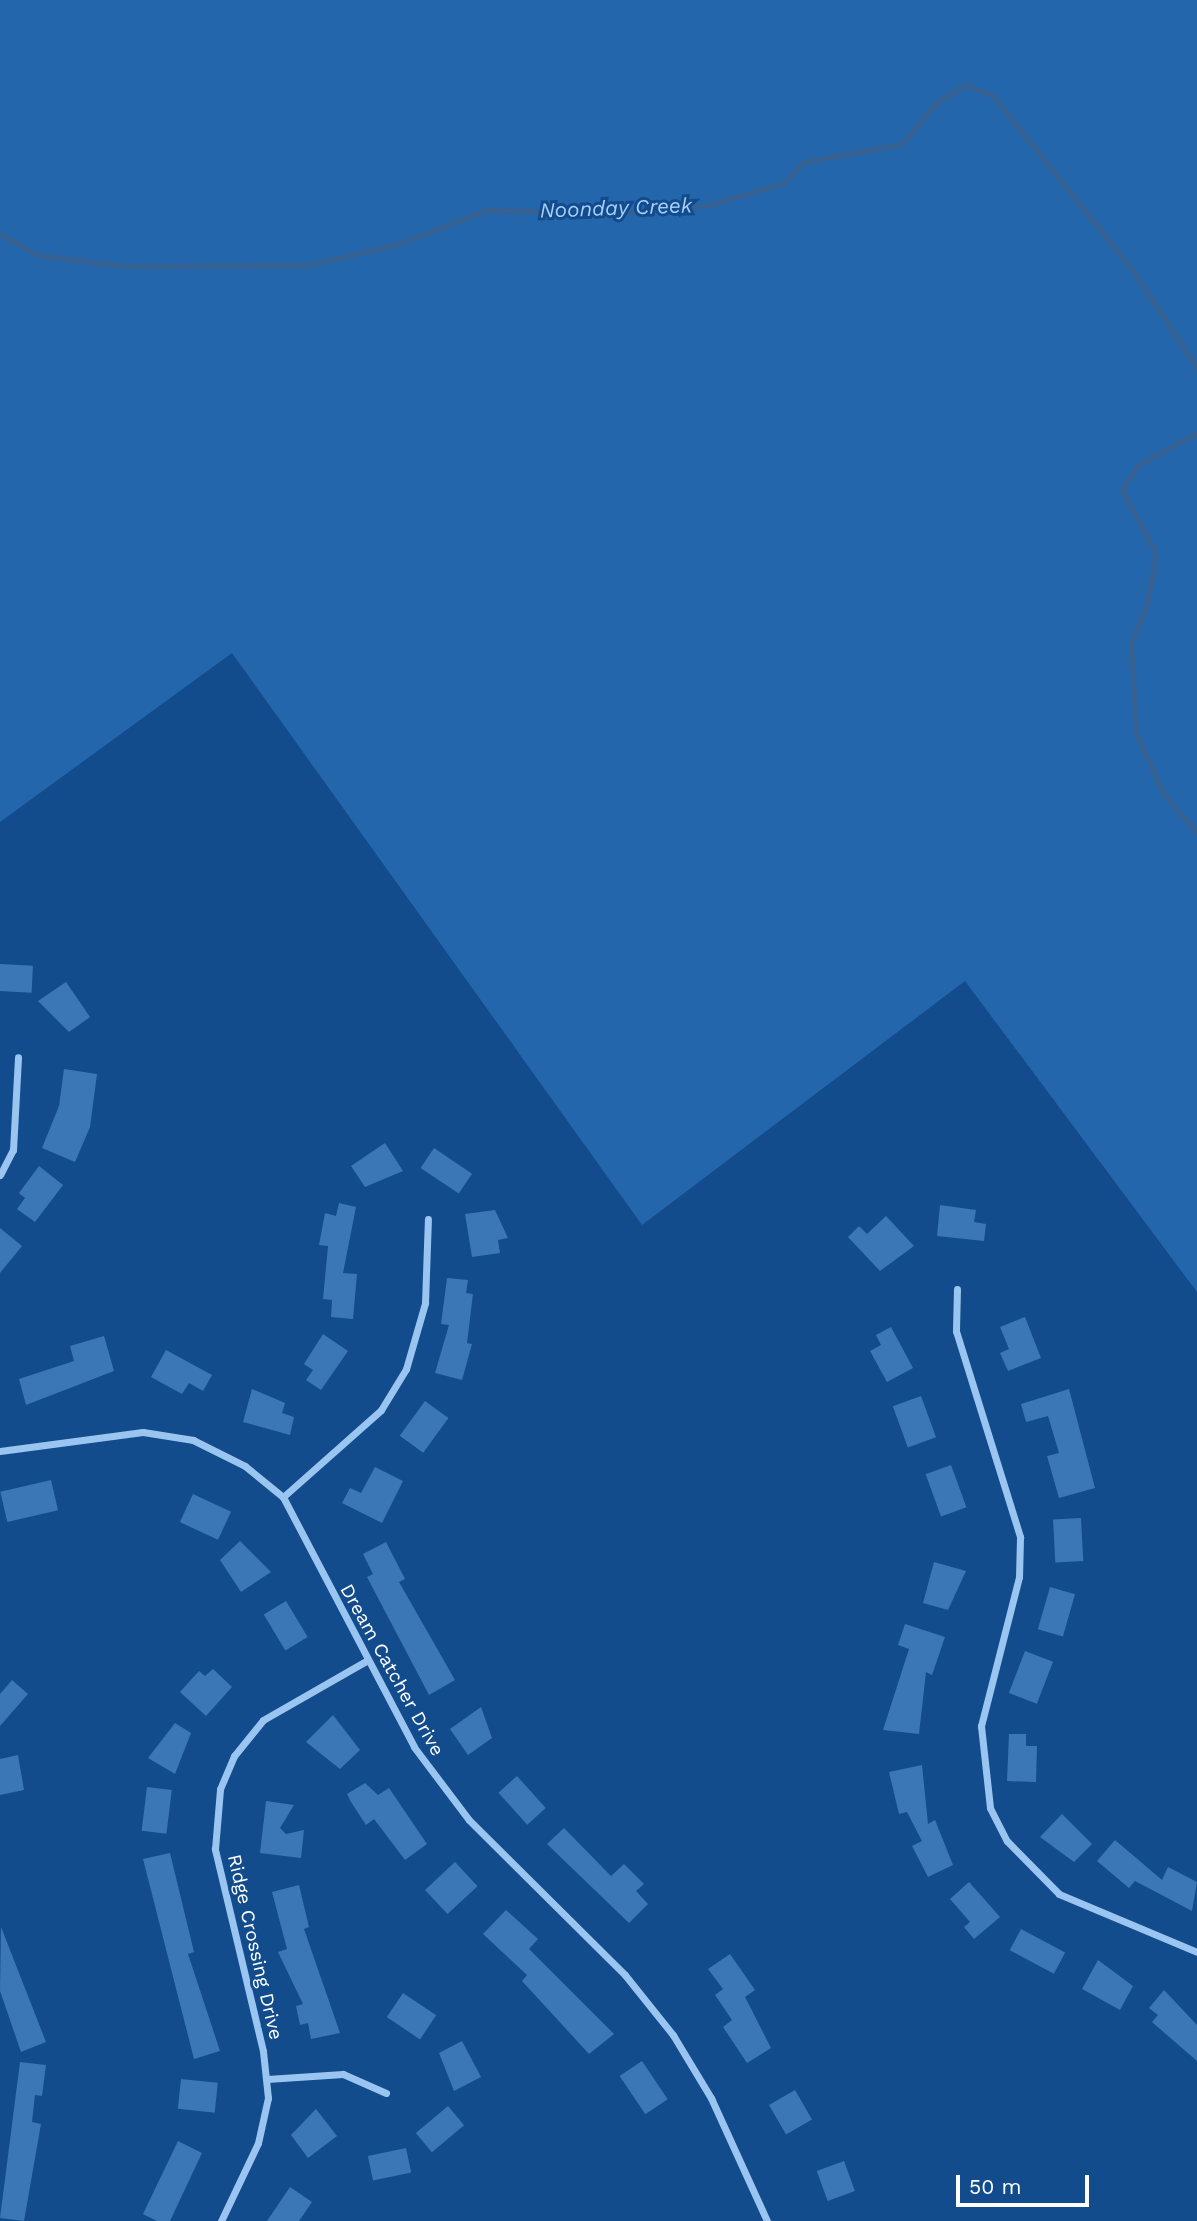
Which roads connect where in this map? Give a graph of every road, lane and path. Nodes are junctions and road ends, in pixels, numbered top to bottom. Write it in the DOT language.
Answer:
graph roads {
  1 [pos="18,1057"];
  2 [pos="0,1175"];
  3 [pos="428,1219"];
  4 [pos="957,1289"];
  5 [pos="0,1451"];
  6 [pos="283,1497"];
  7 [pos="366,1661"];
  8 [pos="1197,1952"];
  9 [pos="267,2079"];
  10 [pos="387,2093"];
  11 [pos="221,2221"];
  12 [pos="767,2221"];
  1 -- 2 [label="street"];
  3 -- 6 [label="street"];
  4 -- 8 [label="street"];
  5 -- 6 [label="street, Dream Catcher Drive"];
  6 -- 7 [label="street, Dream Catcher Drive"];
  7 -- 9 [label="street, Ridge Crossing Drive"];
  7 -- 12 [label="street, Dream Catcher Drive"];
  9 -- 10 [label="street"];
  9 -- 11 [label="street, Ridge Crossing Drive"];
}
